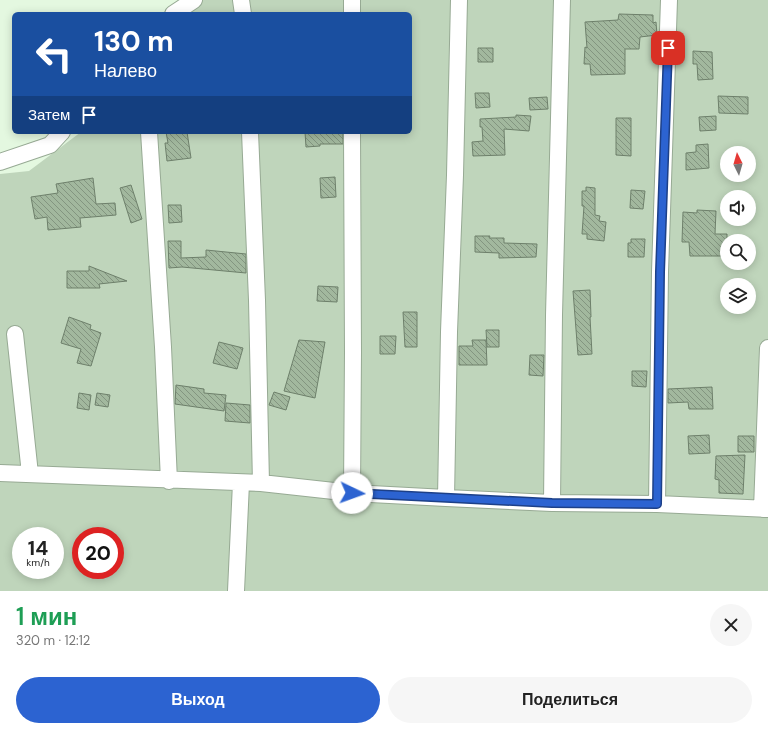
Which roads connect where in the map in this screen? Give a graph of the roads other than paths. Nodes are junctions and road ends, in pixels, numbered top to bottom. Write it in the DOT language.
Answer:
graph roads {
  1 [pos="194,0"];
  2 [pos="241,0"];
  3 [pos="352,0"];
  4 [pos="459,0"];
  5 [pos="562,0"];
  6 [pos="669,0"];
  7 [pos="176,12"];
  8 [pos="243,12"];
  9 [pos="352,12"];
  10 [pos="60,134"];
  11 [pos="149,134"];
  12 [pos="250,134"];
  13 [pos="352,134"];
  14 [pos="0,162"];
  15 [pos="15,334"];
  16 [pos="768,348"];
  17 [pos="0,473"];
  18 [pos="30,474"];
  19 [pos="169,481"];
  20 [pos="241,483"];
  21 [pos="261,483"];
  22 [pos="352,493"];
  23 [pos="446,498"];
  24 [pos="552,503"];
  25 [pos="657,504"];
  26 [pos="765,509"];
  27 [pos="236,591"];
  1 -- 7 [label="lane"];
  2 -- 8 [label="lane"];
  3 -- 9 [label="lane"];
  4 -- 23 [label="lane"];
  5 -- 24 [label="lane"];
  6 -- 25 [label="lane"];
  10 -- 14 [label="lane"];
  11 -- 19 [label="lane"];
  12 -- 21 [label="lane"];
  13 -- 22 [label="lane"];
  15 -- 18 [label="lane"];
  16 -- 26 [label="lane"];
  17 -- 18 [label="lane"];
  18 -- 19 [label="lane"];
  19 -- 20 [label="lane"];
  20 -- 21 [label="lane"];
  20 -- 27 [label="lane"];
  21 -- 22 [label="lane"];
  22 -- 23 [label="lane"];
  23 -- 24 [label="lane"];
  24 -- 25 [label="lane"];
  25 -- 26 [label="lane"];
}
